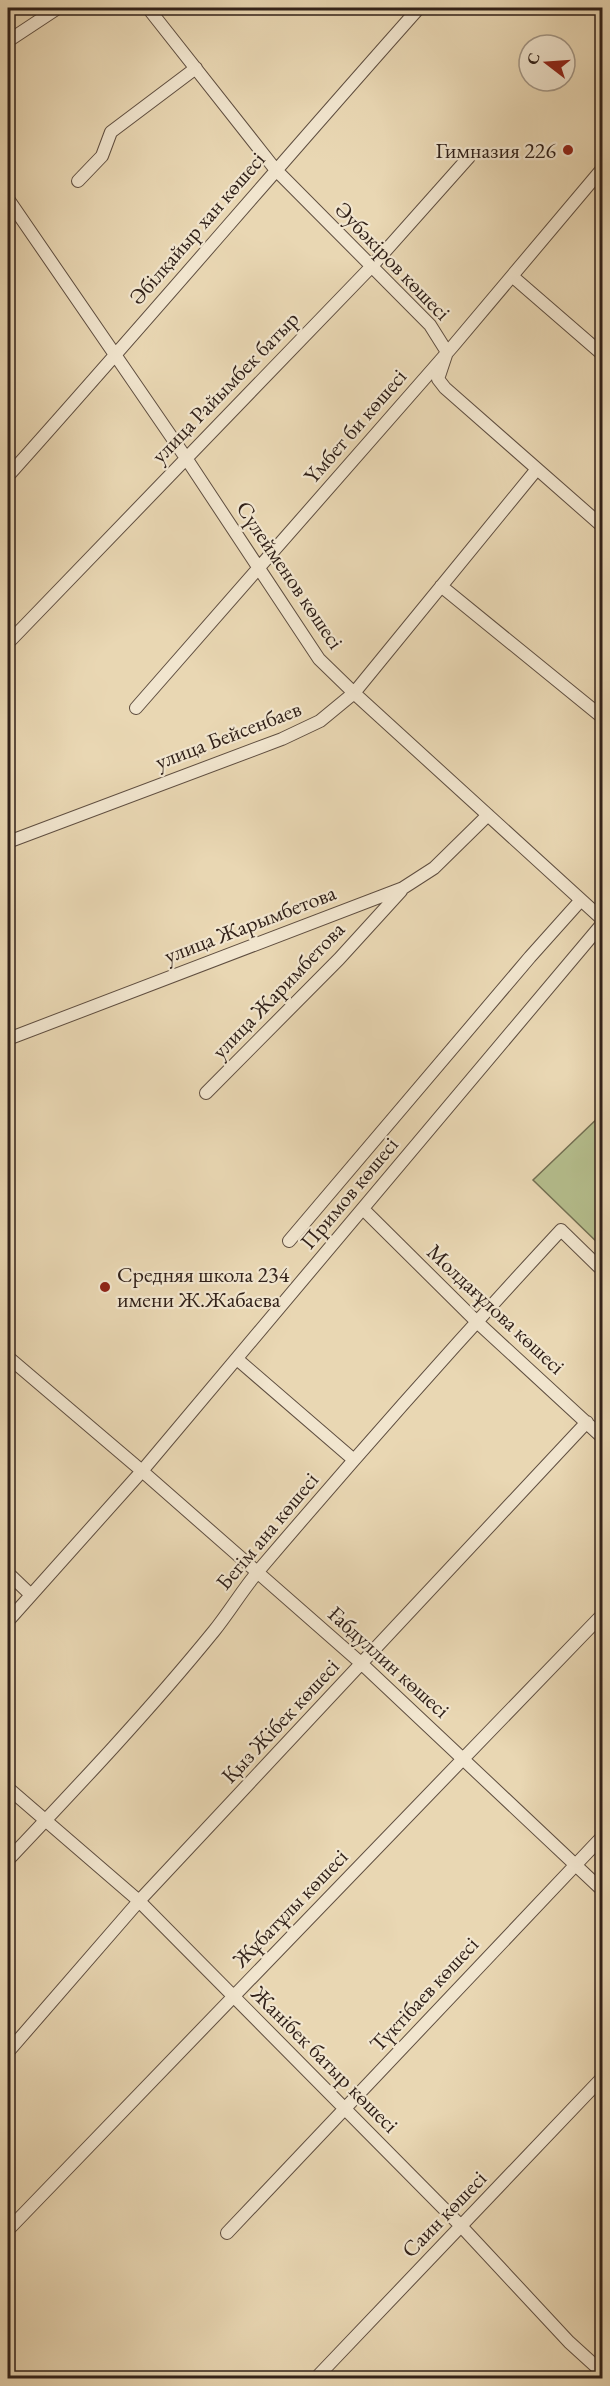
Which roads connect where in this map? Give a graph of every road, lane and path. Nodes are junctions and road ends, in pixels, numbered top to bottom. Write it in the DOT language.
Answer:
graph roads {
  1 [pos="58,8"];
  2 [pos="148,8"];
  3 [pos="419,8"];
  4 [pos="8,41"];
  5 [pos="196,68"];
  6 [pos="469,157"];
  7 [pos="275,169"];
  8 [pos="603,169"];
  9 [pos="78,181"];
  10 [pos="8,199"];
  11 [pos="372,266"];
  12 [pos="512,276"];
  13 [pos="447,352"];
  14 [pos="603,354"];
  15 [pos="116,355"];
  16 [pos="186,458"];
  17 [pos="537,469"];
  18 [pos="8,476"];
  19 [pos="603,526"];
  20 [pos="258,569"];
  21 [pos="441,586"];
  22 [pos="8,643"];
  23 [pos="354,693"];
  24 [pos="136,708"];
  25 [pos="603,717"];
  26 [pos="488,815"];
  27 [pos="8,842"];
  28 [pos="403,888"];
  29 [pos="581,900"];
  30 [pos="603,919"];
  31 [pos="603,924"];
  32 [pos="8,1039"];
  33 [pos="206,1093"];
  34 [pos="363,1209"];
  35 [pos="289,1241"];
  36 [pos="603,1270"];
  37 [pos="476,1321"];
  38 [pos="8,1357"];
  39 [pos="237,1359"];
  40 [pos="587,1422"];
  41 [pos="603,1437"];
  42 [pos="354,1460"];
  43 [pos="142,1471"];
  44 [pos="258,1572"];
  45 [pos="8,1574"];
  46 [pos="31,1595"];
  47 [pos="603,1615"];
  48 [pos="8,1621"];
  49 [pos="362,1664"];
  50 [pos="464,1759"];
  51 [pos="8,1788"];
  52 [pos="46,1820"];
  53 [pos="603,1837"];
  54 [pos="8,1860"];
  55 [pos="576,1864"];
  56 [pos="603,1890"];
  57 [pos="139,1902"];
  58 [pos="234,1997"];
  59 [pos="8,2052"];
  60 [pos="603,2078"];
  61 [pos="345,2109"];
  62 [pos="461,2226"];
  63 [pos="8,2230"];
  64 [pos="227,2233"];
  65 [pos="603,2372"];
  66 [pos="316,2379"];
  1 -- 4 [label="street"];
  2 -- 5 [label="street, Әубәкіров көшесі"];
  3 -- 7 [label="street, Әбілқайыр хан көшесі"];
  5 -- 7 [label="street, Әубәкіров көшесі"];
  5 -- 9 [label="street"];
  6 -- 11 [label="street, улица Райымбек батыр"];
  7 -- 11 [label="street, Әубәкіров көшесі"];
  7 -- 15 [label="street, Әбілқайыр хан көшесі"];
  8 -- 12 [label="street, Үмбет би көшесі"];
  10 -- 15 [label="street, Сүлейменов көшесі"];
  11 -- 13 [label="street, Әубәкіров көшесі"];
  11 -- 16 [label="street, улица Райымбек батыр"];
  12 -- 13 [label="street, Үмбет би көшесі"];
  12 -- 14 [label="street"];
  13 -- 17 [label="street, Әубәкіров көшесі"];
  13 -- 20 [label="street, Үмбет би көшесі"];
  15 -- 16 [label="street, Сүлейменов көшесі"];
  15 -- 18 [label="street, Әбілқайыр хан көшесі"];
  16 -- 20 [label="street, Сүлейменов көшесі"];
  16 -- 22 [label="street, улица Райымбек батыр"];
  17 -- 19 [label="street, Әубәкіров көшесі"];
  17 -- 21 [label="street, улица Бейсенбаев"];
  20 -- 23 [label="street, Сүлейменов көшесі"];
  20 -- 24 [label="street, Үмбет би көшесі"];
  21 -- 23 [label="street, улица Бейсенбаев"];
  21 -- 25 [label="street"];
  23 -- 26 [label="street, Сүлейменов көшесі"];
  23 -- 27 [label="street, улица Бейсенбаев"];
  26 -- 28 [label="street, улица Жарымбетова"];
  26 -- 29 [label="street, Сүлейменов көшесі"];
  28 -- 32 [label="street, улица Жарымбетова"];
  28 -- 33 [label="street, улица Жаримбетова"];
  29 -- 30 [label="street, Сүлейменов көшесі"];
  29 -- 35 [label="street"];
  31 -- 34 [label="street, Примов көшесі"];
  34 -- 37 [label="street, Молдағұлова көшесі"];
  34 -- 39 [label="street, Примов көшесі"];
  36 -- 37 [label="street, Бегім ана көшесі"];
  37 -- 40 [label="street, Молдағұлова көшесі"];
  37 -- 42 [label="street, Бегім ана көшесі"];
  38 -- 43 [label="street, Ғабдуллин көшесі"];
  39 -- 42 [label="street"];
  39 -- 43 [label="street, Примов көшесі"];
  40 -- 41 [label="street, Молдағұлова көшесі"];
  40 -- 49 [label="street, Қыз Жібек көшесі"];
  42 -- 44 [label="street, Бегім ана көшесі"];
  43 -- 44 [label="street, Ғабдуллин көшесі"];
  43 -- 46 [label="street, Примов көшесі"];
  44 -- 49 [label="street, Ғабдуллин көшесі"];
  44 -- 52 [label="street, Бегім ана көшесі"];
  45 -- 46 [label="street"];
  46 -- 48 [label="street, Примов көшесі"];
  47 -- 50 [label="street, Жұбатұлы көшесі"];
  49 -- 50 [label="street, Ғабдуллин көшесі"];
  49 -- 57 [label="street, Қыз Жібек көшесі"];
  50 -- 55 [label="street, Ғабдуллин көшесі"];
  50 -- 58 [label="street, Жұбатұлы көшесі"];
  51 -- 52 [label="street, Жанібек батыр көшесі"];
  52 -- 54 [label="street, Бегім ана көшесі"];
  52 -- 57 [label="street, Жанібек батыр көшесі"];
  53 -- 55 [label="street, Түктібаев көшесі"];
  55 -- 56 [label="street, Ғабдуллин көшесі"];
  55 -- 61 [label="street, Түктібаев көшесі"];
  57 -- 58 [label="street, Жанібек батыр көшесі"];
  57 -- 59 [label="street, Қыз Жібек көшесі"];
  58 -- 61 [label="street, Жанібек батыр көшесі"];
  58 -- 63 [label="street, Жұбатұлы көшесі"];
  60 -- 62 [label="street, Саин көшесі"];
  61 -- 62 [label="street, Жанібек батыр көшесі"];
  61 -- 64 [label="street, Түктібаев көшесі"];
  62 -- 65 [label="street, Жанібек батыр көшесі"];
  62 -- 66 [label="street, Саин көшесі"];
}
